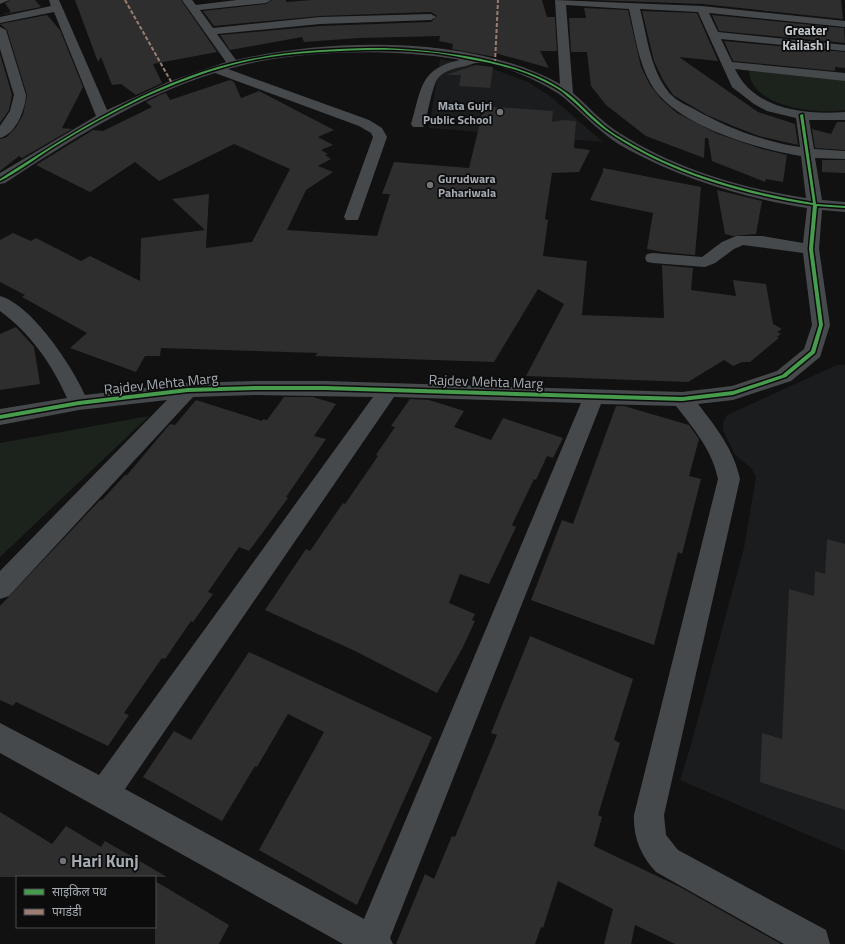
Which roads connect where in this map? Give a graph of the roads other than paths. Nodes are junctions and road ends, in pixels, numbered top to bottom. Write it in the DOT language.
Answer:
graph roads {
  1 [pos="4,0"];
  2 [pos="266,0"];
  3 [pos="0,1"];
  4 [pos="561,1"];
  5 [pos="56,4"];
  6 [pos="190,4"];
  7 [pos="433,6"];
  8 [pos="634,6"];
  9 [pos="702,9"];
  10 [pos="431,17"];
  11 [pos="0,20"];
  12 [pos="845,24"];
  13 [pos="0,30"];
  14 [pos="210,32"];
  15 [pos="714,35"];
  16 [pos="845,48"];
  17 [pos="427,50"];
  18 [pos="478,60"];
  19 [pos="233,64"];
  20 [pos="727,65"];
  21 [pos="216,69"];
  22 [pos="845,77"];
  23 [pos="567,94"];
  24 [pos="802,115"];
  25 [pos="845,116"];
  26 [pos="103,117"];
  27 [pos="418,124"];
  28 [pos="0,134"];
  29 [pos="807,153"];
  30 [pos="845,155"];
  31 [pos="0,162"];
  32 [pos="23,165"];
  33 [pos="0,180"];
  34 [pos="815,206"];
  35 [pos="845,207"];
  36 [pos="352,217"];
  37 [pos="811,250"];
  38 [pos="653,258"];
  39 [pos="0,302"];
  40 [pos="188,390"];
  41 [pos="388,390"];
  42 [pos="594,396"];
  43 [pos="682,399"];
  44 [pos="79,403"];
  45 [pos="0,417"];
  46 [pos="0,588"];
  47 [pos="0,737"];
  48 [pos="104,794"];
  49 [pos="814,942"];
  50 [pos="374,943"];
  1 -- 3 [label="street"];
  2 -- 6 [label="street"];
  4 -- 8 [label="street"];
  4 -- 23 [label="street"];
  5 -- 11 [label="street"];
  5 -- 26 [label="street"];
  6 -- 14 [label="street"];
  7 -- 10 [label="street"];
  8 -- 9 [label="street"];
  8 -- 29 [label="street"];
  9 -- 12 [label="street"];
  9 -- 15 [label="street"];
  10 -- 14 [label="street"];
  10 -- 17 [label="street"];
  13 -- 28 [label="street"];
  14 -- 19 [label="street"];
  15 -- 16 [label="street"];
  15 -- 20 [label="street"];
  17 -- 18 [label="street"];
  17 -- 19 [label="street"];
  18 -- 23 [label="street"];
  18 -- 27 [label="street"];
  19 -- 21 [label="street"];
  20 -- 22 [label="street"];
  20 -- 24 [label="street"];
  21 -- 26 [label="street"];
  21 -- 36 [label="street"];
  23 -- 34 [label="street"];
  24 -- 25 [label="street"];
  24 -- 29 [label="street, Rajdev Mehta Marg"];
  26 -- 32 [label="street"];
  29 -- 30 [label="street"];
  29 -- 34 [label="street, Rajdev Mehta Marg"];
  31 -- 32 [label="street"];
  32 -- 33 [label="street"];
  34 -- 35 [label="street"];
  34 -- 37 [label="street, Rajdev Mehta Marg"];
  37 -- 38 [label="street"];
  37 -- 43 [label="street, Rajdev Mehta Marg"];
  39 -- 44 [label="street"];
  40 -- 41 [label="street, Rajdev Mehta Marg"];
  40 -- 44 [label="street, Rajdev Mehta Marg"];
  40 -- 46 [label="street"];
  41 -- 42 [label="street, Rajdev Mehta Marg"];
  41 -- 48 [label="street"];
  42 -- 43 [label="street, Rajdev Mehta Marg"];
  42 -- 50 [label="street"];
  43 -- 49 [label="street"];
  44 -- 45 [label="street, Rajdev Mehta Marg"];
  47 -- 48 [label="street"];
  48 -- 50 [label="street"];
}
